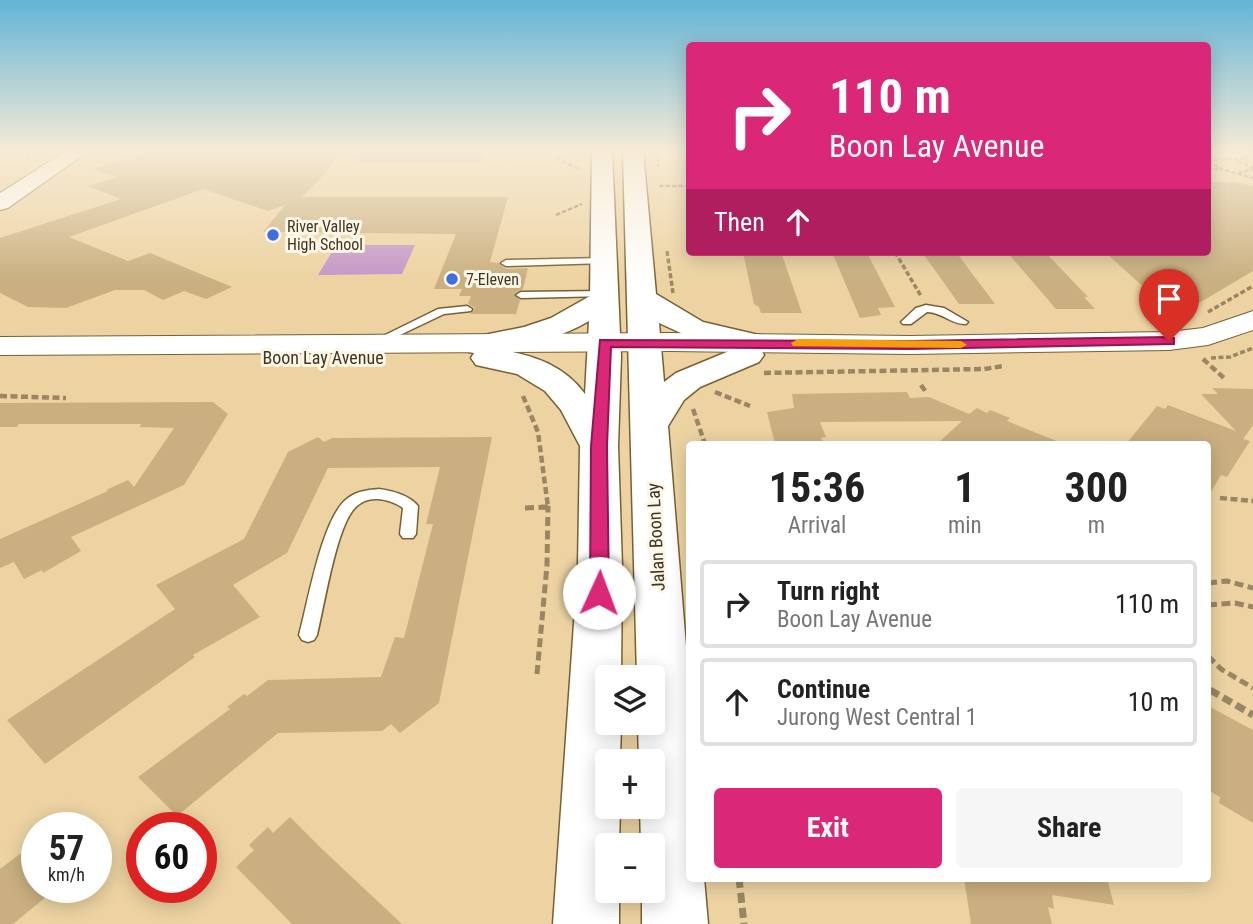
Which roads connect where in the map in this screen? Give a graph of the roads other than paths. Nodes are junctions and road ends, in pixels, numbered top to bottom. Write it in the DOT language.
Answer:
graph roads {
  1 [pos="603,194"];
  2 [pos="636,194"];
  3 [pos="604,261"];
  4 [pos="506,263"];
  5 [pos="521,295"];
  6 [pos="641,296"];
  7 [pos="604,297"];
  8 [pos="467,309"];
  9 [pos="1253,320"];
  10 [pos="907,322"];
  11 [pos="962,322"];
  12 [pos="1253,338"];
  13 [pos="371,345"];
  14 [pos="0,346"];
  15 [pos="646,349"];
  16 [pos="605,350"];
  17 [pos="484,351"];
  18 [pos="0,357"];
  19 [pos="751,357"];
  20 [pos="662,431"];
  21 [pos="408,534"];
  22 [pos="309,635"];
  23 [pos="586,924"];
  24 [pos="674,924"];
  1 -- 3 [label="main road, Jalan Boon Lay"];
  2 -- 6 [label="main road, Jalan Boon Lay"];
  3 -- 4 [label="lane"];
  3 -- 7 [label="main road, Jalan Boon Lay"];
  5 -- 7 [label="lane"];
  6 -- 15 [label="main road, Jalan Boon Lay"];
  6 -- 19 [label="main road"];
  7 -- 16 [label="main road, Jalan Boon Lay"];
  7 -- 17 [label="main road"];
  8 -- 13 [label="lane"];
  9 -- 19 [label="street, Boon Lay Avenue"];
  10 -- 11 [label="lane"];
  12 -- 19 [label="street"];
  13 -- 14 [label="street, Boon Lay Avenue"];
  13 -- 17 [label="street, Boon Lay Avenue"];
  15 -- 16 [label="street, Boon Lay Avenue"];
  15 -- 19 [label="street, Boon Lay Avenue"];
  15 -- 20 [label="main road, Jalan Boon Lay"];
  16 -- 17 [label="street, Boon Lay Avenue"];
  16 -- 20 [label="main road, Jalan Boon Lay"];
  17 -- 18 [label="street, Boon Lay Avenue"];
  17 -- 20 [label="main road"];
  19 -- 20 [label="main road"];
  20 -- 23 [label="main road, Jalan Boon Lay"];
  20 -- 24 [label="main road, Jalan Boon Lay"];
  21 -- 22 [label="lane"];
}
